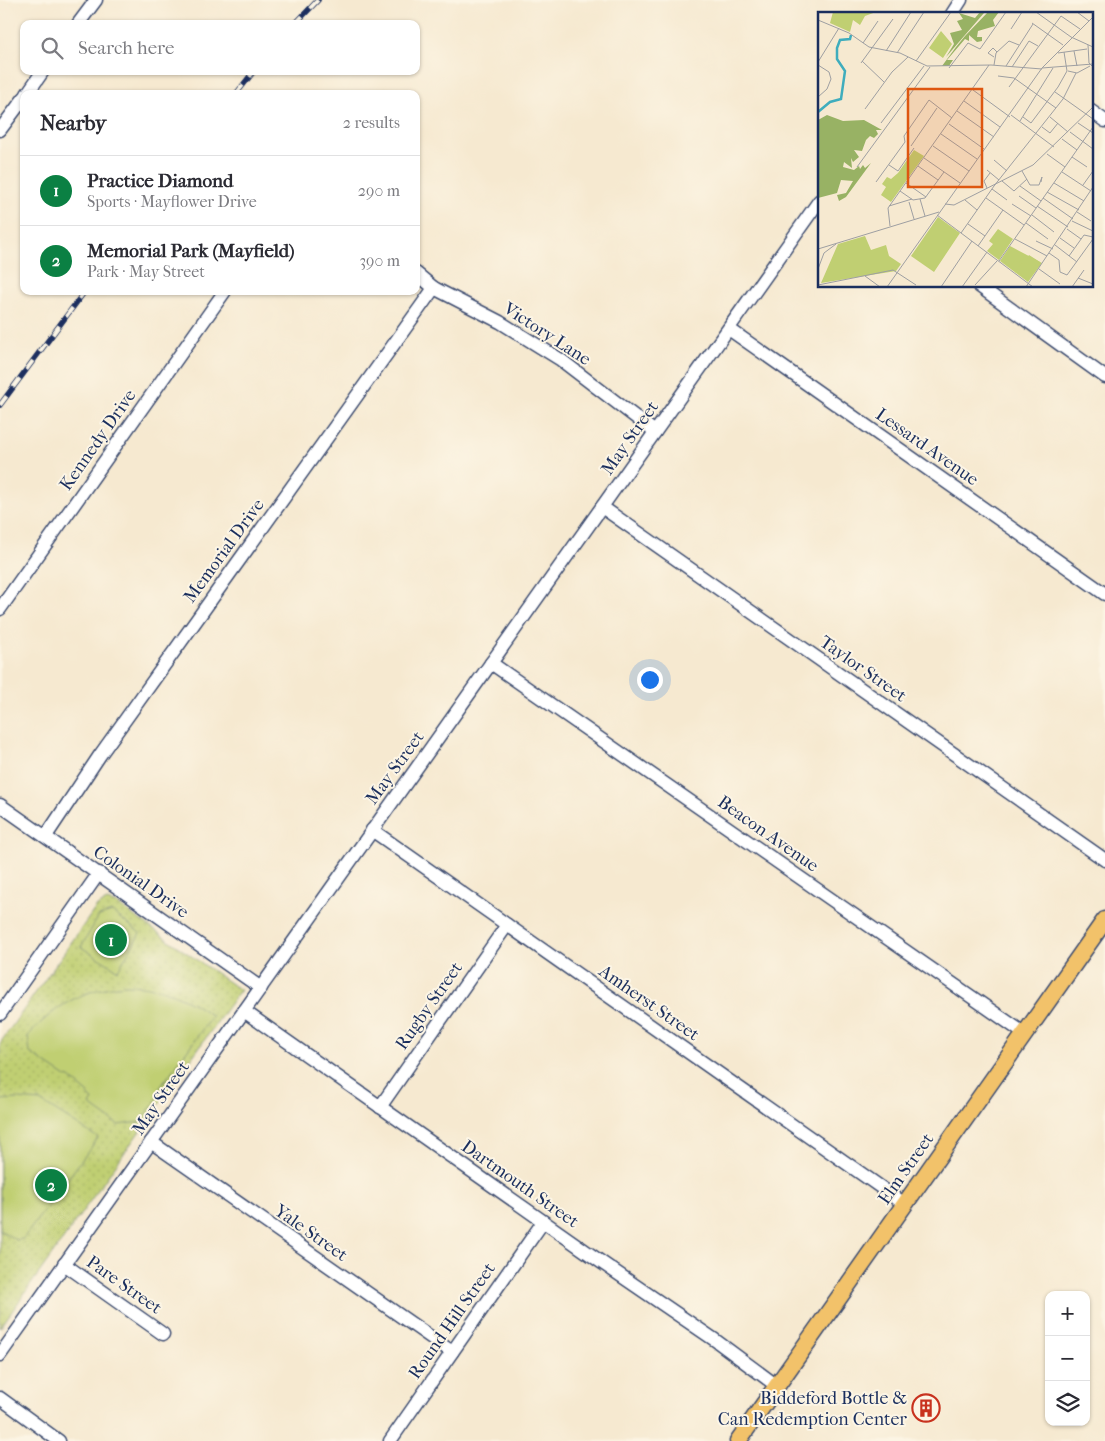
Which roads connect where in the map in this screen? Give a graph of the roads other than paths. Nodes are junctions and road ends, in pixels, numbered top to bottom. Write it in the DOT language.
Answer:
graph roads {
  1 [pos="96,0"];
  2 [pos="961,0"];
  3 [pos="954,12"];
  4 [pos="81,20"];
  5 [pos="40,75"];
  6 [pos="30,90"];
  7 [pos="20,103"];
  8 [pos="1092,112"];
  9 [pos="1105,121"];
  10 [pos="0,130"];
  11 [pos="818,201"];
  12 [pos="420,276"];
  13 [pos="434,288"];
  14 [pos="982,288"];
  15 [pos="223,295"];
  16 [pos="729,328"];
  17 [pos="1105,377"];
  18 [pos="655,432"];
  19 [pos="602,507"];
  20 [pos="1105,594"];
  21 [pos="0,608"];
  22 [pos="491,663"];
  23 [pos="0,805"];
  24 [pos="372,830"];
  25 [pos="46,836"];
  26 [pos="1105,860"];
  27 [pos="99,873"];
  28 [pos="1105,920"];
  29 [pos="507,925"];
  30 [pos="261,988"];
  31 [pos="244,1011"];
  32 [pos="0,1014"];
  33 [pos="1025,1034"];
  34 [pos="380,1107"];
  35 [pos="151,1142"];
  36 [pos="906,1205"];
  37 [pos="543,1222"];
  38 [pos="64,1264"];
  39 [pos="163,1334"];
  40 [pos="452,1352"];
  41 [pos="0,1355"];
  42 [pos="777,1386"];
  43 [pos="0,1398"];
  44 [pos="59,1441"];
  45 [pos="390,1441"];
  46 [pos="738,1441"];
  1 -- 4 [label="street"];
  2 -- 3 [label="street"];
  5 -- 6 [label="street"];
  7 -- 10 [label="street"];
  8 -- 9 [label="street"];
  11 -- 16 [label="street, May Street"];
  12 -- 13 [label="street, Victory Lane"];
  13 -- 18 [label="street, Victory Lane"];
  13 -- 25 [label="street, Memorial Drive"];
  14 -- 17 [label="street"];
  15 -- 21 [label="street, Kennedy Drive"];
  16 -- 18 [label="street, May Street"];
  16 -- 20 [label="street, Lessard Avenue"];
  18 -- 19 [label="street, May Street"];
  19 -- 22 [label="street, May Street"];
  19 -- 26 [label="street, Taylor Street"];
  22 -- 24 [label="street, May Street"];
  22 -- 33 [label="street, Beacon Avenue"];
  23 -- 25 [label="street, Colonial Drive"];
  24 -- 29 [label="street, Amherst Street"];
  24 -- 30 [label="street, May Street"];
  25 -- 27 [label="street, Colonial Drive"];
  27 -- 30 [label="street, Colonial Drive"];
  27 -- 32 [label="street"];
  28 -- 33 [label="main road, Elm Street"];
  29 -- 34 [label="street, Rugby Street"];
  29 -- 36 [label="street, Amherst Street"];
  30 -- 31 [label="street, May Street"];
  31 -- 34 [label="street, Dartmouth Street"];
  31 -- 35 [label="street, May Street"];
  33 -- 36 [label="main road, Elm Street"];
  34 -- 37 [label="street, Dartmouth Street"];
  35 -- 38 [label="street, May Street"];
  35 -- 40 [label="street, Yale Street"];
  36 -- 42 [label="main road, Elm Street"];
  37 -- 40 [label="street, Round Hill Street"];
  37 -- 42 [label="street, Dartmouth Street"];
  38 -- 39 [label="street, Pare Street"];
  38 -- 41 [label="street, May Street"];
  40 -- 45 [label="street, Round Hill Street"];
  42 -- 46 [label="main road, Elm Street"];
  43 -- 44 [label="street"];
}
